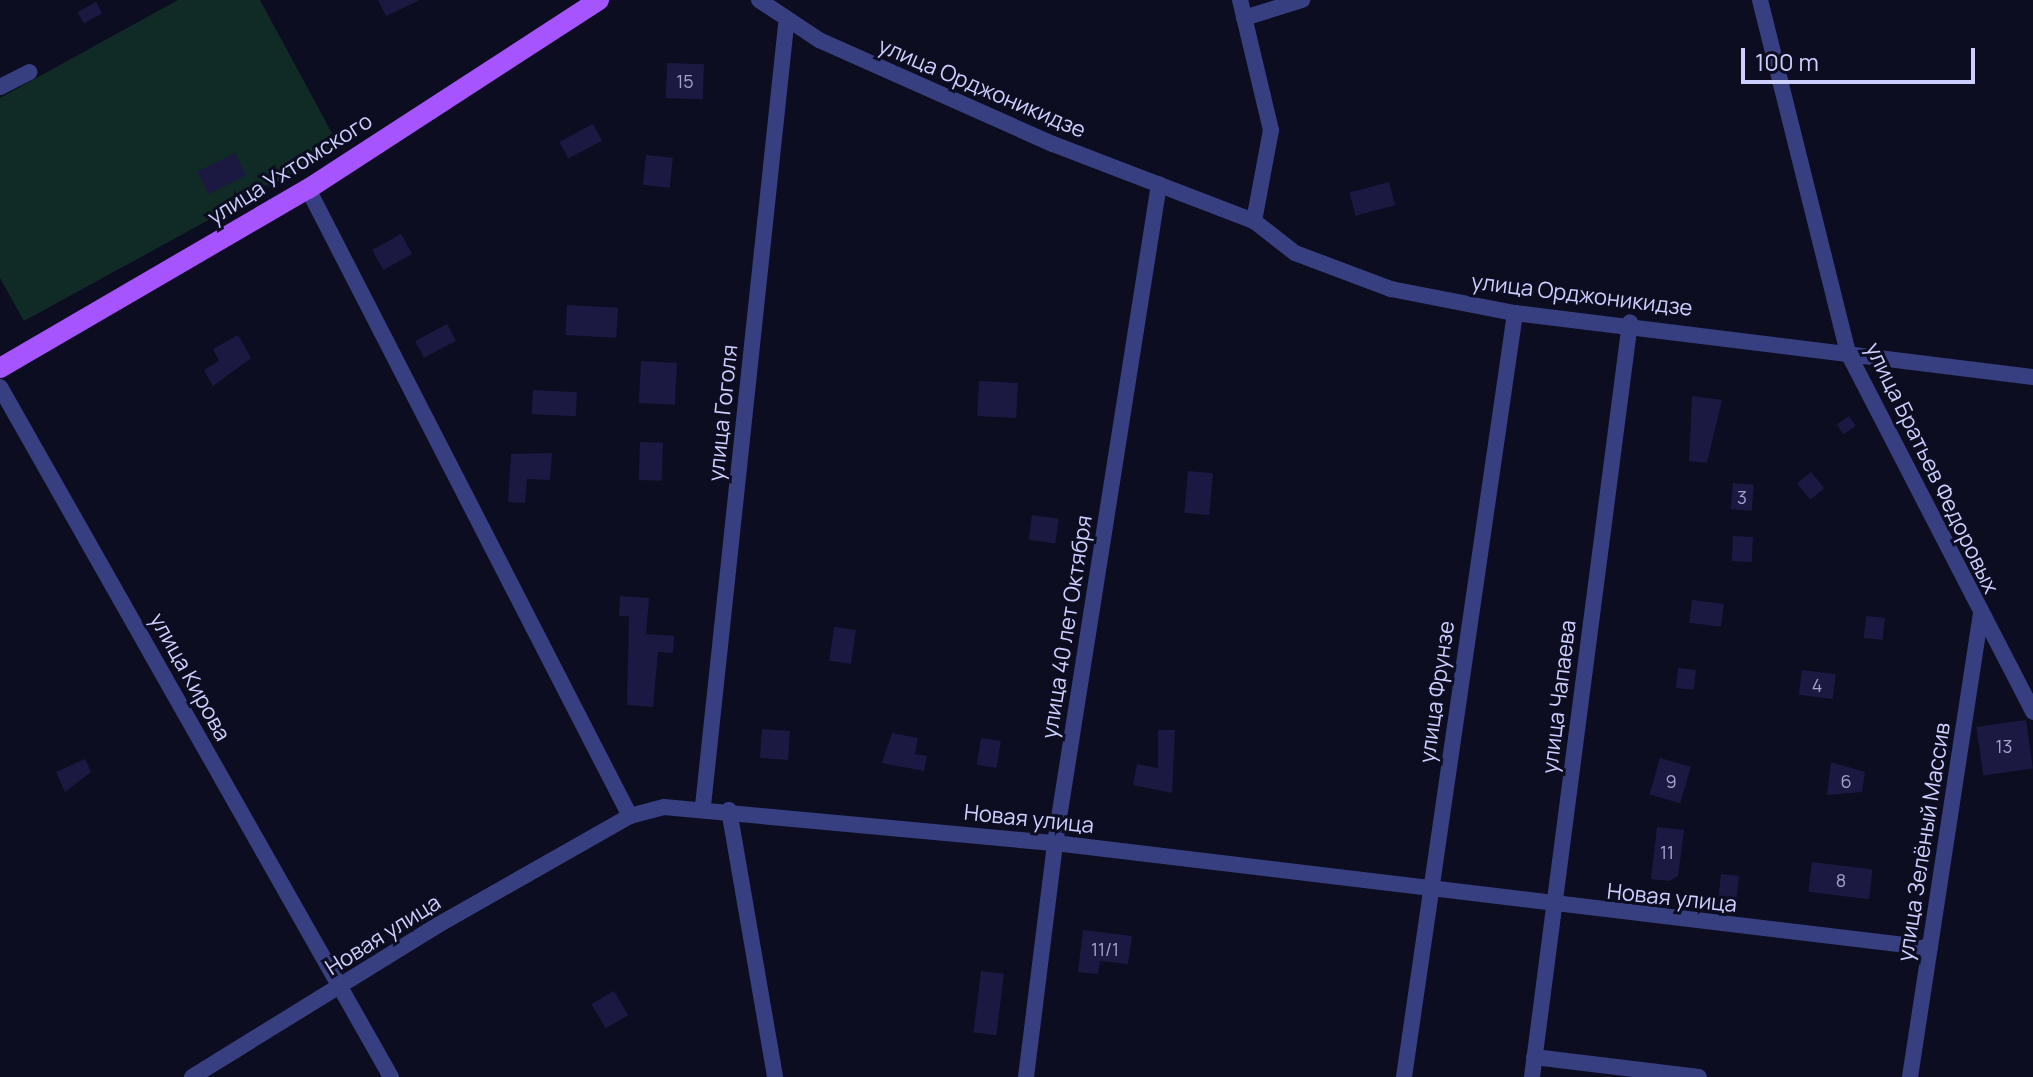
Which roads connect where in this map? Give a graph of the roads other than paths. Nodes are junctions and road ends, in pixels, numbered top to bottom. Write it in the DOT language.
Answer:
graph roads {
  1 [pos="599,0"];
  2 [pos="759,0"];
  3 [pos="1240,0"];
  4 [pos="1302,0"];
  5 [pos="1760,0"];
  6 [pos="1244,18"];
  7 [pos="786,25"];
  8 [pos="29,72"];
  9 [pos="0,87"];
  10 [pos="1159,184"];
  11 [pos="308,189"];
  12 [pos="1254,221"];
  13 [pos="1515,313"];
  14 [pos="1630,322"];
  15 [pos="1848,353"];
  16 [pos="0,368"];
  17 [pos="2033,377"];
  18 [pos="0,387"];
  19 [pos="1981,614"];
  20 [pos="2033,712"];
  21 [pos="703,806"];
  22 [pos="729,810"];
  23 [pos="630,816"];
  24 [pos="1055,843"];
  25 [pos="1429,891"];
  26 [pos="1554,907"];
  27 [pos="1930,948"];
  28 [pos="339,989"];
  29 [pos="1534,1057"];
  30 [pos="192,1077"];
  31 [pos="391,1077"];
  32 [pos="775,1077"];
  33 [pos="1026,1077"];
  34 [pos="1404,1077"];
  35 [pos="1532,1077"];
  36 [pos="1699,1077"];
  37 [pos="1910,1077"];
  1 -- 11 [label="main road, улица Ухтомского"];
  2 -- 7 [label="street, улица Орджоникидзе"];
  3 -- 6 [label="street"];
  4 -- 6 [label="street"];
  5 -- 15 [label="street, улица Братьев Федоровых"];
  6 -- 12 [label="street"];
  7 -- 10 [label="street, улица Орджоникидзе"];
  7 -- 21 [label="street, улица Гоголя"];
  8 -- 9 [label="street"];
  10 -- 12 [label="street, улица Орджоникидзе"];
  10 -- 24 [label="street, улица 40 лет Октября"];
  11 -- 16 [label="main road, улица Ухтомского"];
  11 -- 23 [label="street"];
  12 -- 13 [label="street, улица Орджоникидзе"];
  13 -- 14 [label="street, улица Орджоникидзе"];
  13 -- 25 [label="street, улица Фрунзе"];
  14 -- 15 [label="street, улица Орджоникидзе"];
  14 -- 26 [label="street, улица Чапаева"];
  15 -- 17 [label="street, улица Орджоникидзе"];
  15 -- 19 [label="street, улица Братьев Федоровых"];
  18 -- 28 [label="street, улица Кирова"];
  19 -- 20 [label="street, улица Братьев Федоровых"];
  19 -- 27 [label="street, улица Зелёный Массив"];
  21 -- 22 [label="street, Новая улица"];
  21 -- 23 [label="street, Новая улица"];
  22 -- 24 [label="street, Новая улица"];
  22 -- 32 [label="street"];
  23 -- 28 [label="street, Новая улица"];
  24 -- 25 [label="street, Новая улица"];
  24 -- 33 [label="street, улица 40 лет Октября"];
  25 -- 26 [label="street, Новая улица"];
  25 -- 34 [label="street, улица Фрунзе"];
  26 -- 27 [label="street, Новая улица"];
  26 -- 29 [label="street, улица Чапаева"];
  27 -- 37 [label="street, улица Зелёный Массив"];
  28 -- 30 [label="street, Новая улица"];
  28 -- 31 [label="street, улица Кирова"];
  29 -- 35 [label="street, улица Чапаева"];
  29 -- 36 [label="street"];
}
